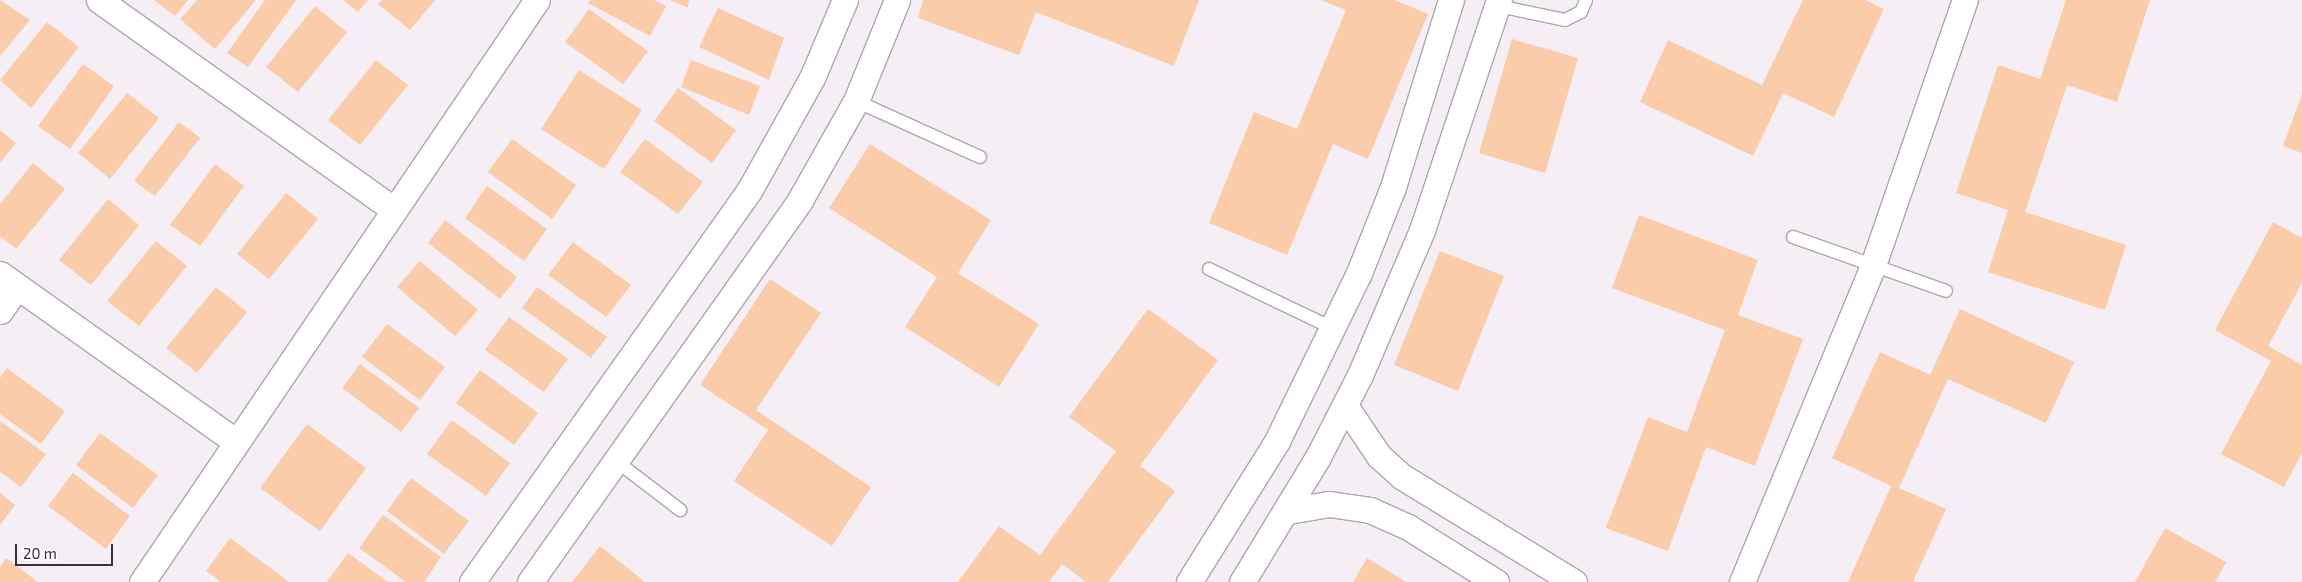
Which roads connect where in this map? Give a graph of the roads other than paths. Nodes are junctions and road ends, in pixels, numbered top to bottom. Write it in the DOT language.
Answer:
graph roads {
  1 [pos="99,0"];
  2 [pos="538,0"];
  3 [pos="845,0"];
  4 [pos="897,0"];
  5 [pos="1451,0"];
  6 [pos="1586,0"];
  7 [pos="1965,0"];
  8 [pos="1498,3"];
  9 [pos="856,101"];
  10 [pos="980,157"];
  11 [pos="394,210"];
  12 [pos="1792,237"];
  13 [pos="1873,265"];
  14 [pos="1209,269"];
  15 [pos="9,281"];
  16 [pos="1946,291"];
  17 [pos="0,311"];
  18 [pos="1334,329"];
  19 [pos="1346,407"];
  20 [pos="236,442"];
  21 [pos="616,461"];
  22 [pos="1447,505"];
  23 [pos="680,510"];
  24 [pos="1288,511"];
  25 [pos="1427,540"];
  26 [pos="142,582"];
  27 [pos="472,582"];
  28 [pos="530,582"];
  29 [pos="1189,582"];
  30 [pos="1242,582"];
  31 [pos="1496,582"];
  32 [pos="1574,582"];
  33 [pos="1742,582"];
  1 -- 11 [label="street"];
  2 -- 11 [label="street"];
  3 -- 27 [label="street"];
  4 -- 9 [label="street"];
  5 -- 18 [label="street"];
  6 -- 8 [label="lane"];
  7 -- 13 [label="street"];
  8 -- 19 [label="street"];
  9 -- 10 [label="lane"];
  9 -- 21 [label="street"];
  11 -- 20 [label="street"];
  12 -- 13 [label="lane"];
  13 -- 16 [label="lane"];
  13 -- 33 [label="street"];
  14 -- 18 [label="lane"];
  15 -- 17 [label="street"];
  15 -- 20 [label="street"];
  18 -- 29 [label="street"];
  19 -- 22 [label="street"];
  19 -- 24 [label="street"];
  20 -- 26 [label="street"];
  21 -- 23 [label="lane"];
  21 -- 28 [label="street"];
  22 -- 25 [label="street"];
  22 -- 32 [label="street"];
  24 -- 25 [label="street"];
  24 -- 30 [label="street"];
  25 -- 31 [label="street"];
}
